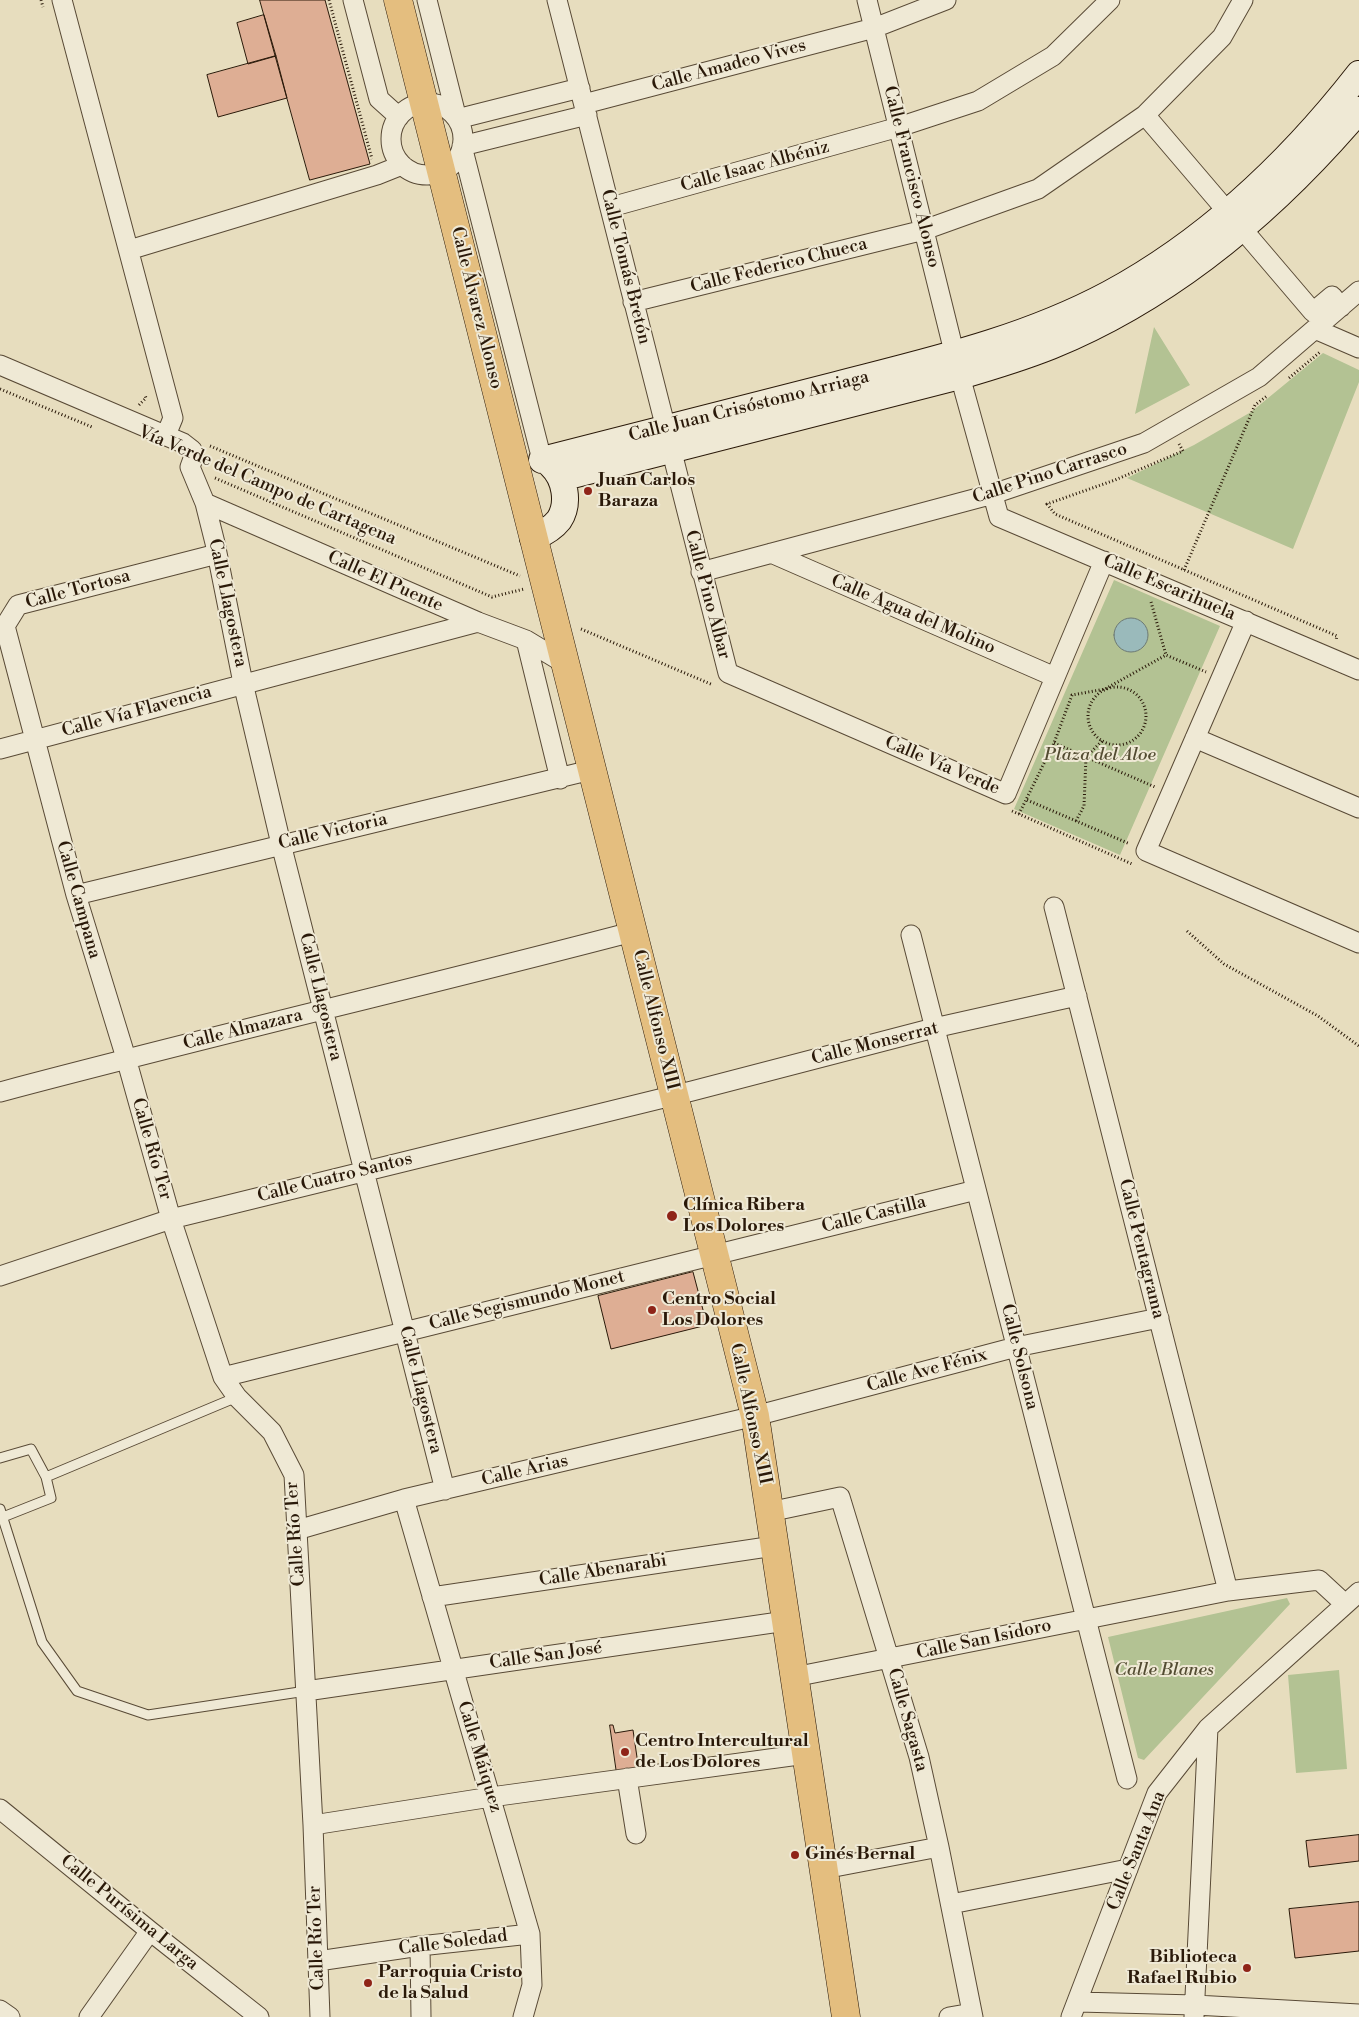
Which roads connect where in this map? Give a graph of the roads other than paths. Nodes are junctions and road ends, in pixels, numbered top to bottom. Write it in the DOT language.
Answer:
graph roads {
  1 [pos="62,0"];
  2 [pos="352,0"];
  3 [pos="398,0"];
  4 [pos="427,0"];
  5 [pos="558,0"];
  6 [pos="867,0"];
  7 [pos="946,0"];
  8 [pos="1110,0"];
  9 [pos="1243,0"];
  10 [pos="874,28"];
  11 [pos="1359,74"];
  12 [pos="424,103"];
  13 [pos="584,103"];
  14 [pos="1359,110"];
  15 [pos="1145,115"];
  16 [pos="399,117"];
  17 [pos="457,119"];
  18 [pos="899,128"];
  19 [pos="462,146"];
  20 [pos="402,165"];
  21 [pos="442,172"];
  22 [pos="611,207"];
  23 [pos="1234,220"];
  24 [pos="924,230"];
  25 [pos="129,250"];
  26 [pos="1359,291"];
  27 [pos="634,302"];
  28 [pos="1341,307"];
  29 [pos="1315,329"];
  30 [pos="1359,348"];
  31 [pos="0,365"];
  32 [pos="958,365"];
  33 [pos="166,435"];
  34 [pos="667,440"];
  35 [pos="513,457"];
  36 [pos="542,460"];
  37 [pos="561,478"];
  38 [pos="993,494"];
  39 [pos="205,503"];
  40 [pos="533,538"];
  41 [pos="771,553"];
  42 [pos="217,554"];
  43 [pos="1104,560"];
  44 [pos="701,572"];
  45 [pos="552,617"];
  46 [pos="1246,621"];
  47 [pos="478,622"];
  48 [pos="526,640"];
  49 [pos="564,663"];
  50 [pos="1359,670"];
  51 [pos="728,673"];
  52 [pos="1056,677"];
  53 [pos="243,683"];
  54 [pos="1195,738"];
  55 [pos="34,741"];
  56 [pos="0,749"];
  57 [pos="591,770"];
  58 [pos="560,779"];
  59 [pos="1359,808"];
  60 [pos="281,844"];
  61 [pos="76,895"];
  62 [pos="1054,907"];
  63 [pos="632,932"];
  64 [pos="911,935"];
  65 [pos="1359,943"];
  66 [pos="1077,996"];
  67 [pos="323,1011"];
  68 [pos="934,1028"];
  69 [pos="126,1058"];
  70 [pos="0,1092"];
  71 [pos="674,1095"];
  72 [pos="366,1171"];
  73 [pos="976,1190"];
  74 [pos="171,1219"];
  75 [pos="714,1254"];
  76 [pos="0,1276"];
  77 [pos="1159,1318"];
  78 [pos="405,1332"];
  79 [pos="1016,1347"];
  80 [pos="223,1377"];
  81 [pos="237,1397"];
  82 [pos="755,1416"];
  83 [pos="0,1458"];
  84 [pos="46,1477"];
  85 [pos="445,1490"];
  86 [pos="404,1499"];
  87 [pos="769,1512"];
  88 [pos="1,1513"];
  89 [pos="297,1530"];
  90 [pos="774,1546"];
  91 [pos="1228,1591"];
  92 [pos="432,1597"];
  93 [pos="1352,1598"];
  94 [pos="1085,1618"];
  95 [pos="786,1621"];
  96 [pos="890,1659"];
  97 [pos="453,1670"];
  98 [pos="794,1677"];
  99 [pos="306,1691"];
  100 [pos="1208,1728"];
  101 [pos="806,1754"];
  102 [pos="627,1778"];
  103 [pos="1126,1779"];
  104 [pos="491,1797"];
  105 [pos="0,1809"];
  106 [pos="313,1825"];
  107 [pos="636,1834"];
  108 [pos="939,1847"];
  109 [pos="824,1869"];
  110 [pos="1128,1869"];
  111 [pos="951,1904"];
  112 [pos="150,1931"];
  113 [pos="530,1934"];
  114 [pos="420,1946"];
  115 [pos="318,1961"];
  116 [pos="1074,2009"];
  117 [pos="0,2010"];
  118 [pos="1195,2011"];
  119 [pos="1299,2013"];
  120 [pos="1359,2014"];
  121 [pos="972,2015"];
  122 [pos="10,2017"];
  123 [pos="90,2017"];
  124 [pos="259,2017"];
  125 [pos="320,2017"];
  126 [pos="421,2017"];
  127 [pos="523,2017"];
  128 [pos="846,2017"];
  129 [pos="949,2017"];
  1 -- 25 [label="street"];
  2 -- 16 [label="street"];
  3 -- 12 [label="main road, Calle Álvarez Alonso"];
  4 -- 17 [label="street"];
  5 -- 13 [label="street, Calle Tomás Bretón"];
  6 -- 10 [label="street, Calle Francisco Alonso"];
  7 -- 10 [label="street, Calle Amadeo Vives"];
  8 -- 18 [label="street, Calle Isaac Albéniz"];
  9 -- 15 [label="street, Calle Federico Chueca"];
  10 -- 13 [label="street, Calle Amadeo Vives"];
  10 -- 18 [label="street, Calle Francisco Alonso"];
  11 -- 23 [label="street"];
  12 -- 16 [label="street"];
  12 -- 17 [label="street"];
  12 -- 21 [label="main road, Calle Álvarez Alonso"];
  13 -- 17 [label="street"];
  13 -- 19 [label="street"];
  13 -- 22 [label="street, Calle Tomás Bretón"];
  14 -- 23 [label="street"];
  15 -- 23 [label="street"];
  15 -- 24 [label="street, Calle Federico Chueca"];
  16 -- 20 [label="street"];
  17 -- 19 [label="street, Calle Álvarez Alonso"];
  18 -- 22 [label="street, Calle Isaac Albéniz"];
  18 -- 24 [label="street, Calle Francisco Alonso"];
  19 -- 21 [label="street"];
  19 -- 36 [label="street, Calle Álvarez Alonso"];
  20 -- 21 [label="street"];
  20 -- 25 [label="street"];
  21 -- 35 [label="main road, Calle Álvarez Alonso"];
  22 -- 27 [label="street, Calle Tomás Bretón"];
  23 -- 28 [label="street"];
  23 -- 32 [label="street, Calle Juan Crisóstomo Arriaga"];
  24 -- 27 [label="street, Calle Federico Chueca"];
  24 -- 32 [label="street, Calle Francisco Alonso"];
  25 -- 33 [label="street"];
  26 -- 28 [label="street, Calle Pino Carrasco"];
  27 -- 34 [label="street, Calle Tomás Bretón"];
  28 -- 29 [label="street, Calle Pino Carrasco"];
  29 -- 30 [label="street"];
  29 -- 38 [label="street, Calle Pino Carrasco"];
  31 -- 33 [label="street"];
  32 -- 34 [label="street, Calle Juan Crisóstomo Arriaga"];
  32 -- 38 [label="street, Calle Francisco Alonso"];
  33 -- 39 [label="street, Calle Llagostera"];
  34 -- 36 [label="street, Calle Juan Crisóstomo Arriaga"];
  34 -- 37 [label="street, Calle Juan Crisóstomo Arriaga"];
  34 -- 44 [label="street, Calle Pino Albar"];
  35 -- 36 [label="street"];
  35 -- 40 [label="main road, Calle Álvarez Alonso"];
  36 -- 37 [label="street"];
  37 -- 40 [label="street"];
  38 -- 41 [label="street, Calle Pino Carrasco"];
  38 -- 43 [label="street, Calle Escarihuela"];
  39 -- 42 [label="street, Calle Llagostera"];
  39 -- 47 [label="street, Calle El Puente"];
  40 -- 45 [label="main road, Calle Álvarez Alonso"];
  41 -- 44 [label="street, Calle Pino Carrasco"];
  41 -- 52 [label="street, Calle Agua del Molino"];
  42 -- 53 [label="street, Calle Llagostera"];
  42 -- 55 [label="street, Calle Tortosa"];
  43 -- 46 [label="street, Calle Escarihuela"];
  43 -- 52 [label="street, Calle Vía Verde"];
  44 -- 51 [label="street, Calle Pino Albar"];
  45 -- 49 [label="main road, Calle Alfonso XIII"];
  46 -- 50 [label="street, Calle Escarihuela"];
  46 -- 54 [label="street"];
  47 -- 48 [label="street, Calle El Puente"];
  47 -- 53 [label="street, Calle Vía Flavencia"];
  48 -- 49 [label="street, Calle El Puente"];
  48 -- 58 [label="street"];
  49 -- 57 [label="main road, Calle Alfonso XIII"];
  51 -- 52 [label="street, Calle Vía Verde"];
  53 -- 55 [label="street, Calle Vía Flavencia"];
  53 -- 60 [label="street, Calle Llagostera"];
  54 -- 59 [label="street"];
  54 -- 65 [label="street"];
  55 -- 56 [label="street, Calle Vía Flavencia"];
  55 -- 61 [label="street, Calle Campana"];
  57 -- 58 [label="street, Calle Victoria"];
  57 -- 63 [label="main road, Calle Alfonso XIII"];
  58 -- 60 [label="street, Calle Victoria"];
  60 -- 61 [label="street, Calle Victoria"];
  60 -- 67 [label="street, Calle Llagostera"];
  61 -- 69 [label="street, Calle Campana"];
  62 -- 66 [label="street, Calle Pentagrama"];
  63 -- 67 [label="street, Calle Almazara"];
  63 -- 71 [label="main road, Calle Alfonso XIII"];
  64 -- 68 [label="street, Calle Solsona"];
  66 -- 68 [label="street, Calle Monserrat"];
  66 -- 77 [label="street, Calle Pentagrama"];
  67 -- 69 [label="street, Calle Almazara"];
  67 -- 72 [label="street, Calle Llagostera"];
  68 -- 71 [label="street, Calle Monserrat"];
  68 -- 73 [label="street, Calle Solsona"];
  69 -- 70 [label="street, Calle Almazara"];
  69 -- 74 [label="street, Calle Río Ter"];
  71 -- 72 [label="street, Calle Cuatro Santos"];
  71 -- 75 [label="main road, Calle Alfonso XIII"];
  72 -- 74 [label="street, Calle Cuatro Santos"];
  72 -- 78 [label="street, Calle Llagostera"];
  73 -- 75 [label="street, Calle Castilla"];
  73 -- 79 [label="street, Calle Solsona"];
  74 -- 76 [label="street, Calle Cuatro Santos"];
  74 -- 80 [label="street, Calle Río Ter"];
  75 -- 78 [label="street, Calle Segismundo Monet"];
  75 -- 82 [label="main road, Calle Alfonso XIII"];
  77 -- 79 [label="street, Calle Ave Fénix"];
  77 -- 91 [label="street, Calle Pentagrama"];
  78 -- 80 [label="street, Calle Segismundo Monet"];
  78 -- 85 [label="street, Calle Llagostera"];
  79 -- 82 [label="street, Calle Ave Fénix"];
  79 -- 94 [label="street, Calle Solsona"];
  80 -- 81 [label="street, Calle Río Ter"];
  81 -- 84 [label="lane"];
  81 -- 89 [label="street, Calle Río Ter"];
  82 -- 85 [label="street, Calle Arias"];
  82 -- 87 [label="main road, Calle Alfonso XIII"];
  83 -- 84 [label="lane"];
  84 -- 88 [label="lane"];
  85 -- 86 [label="street, Calle Arias"];
  86 -- 89 [label="street, Calle Arias"];
  86 -- 92 [label="street, Calle Máiquez"];
  87 -- 90 [label="main road, Calle Alfonso XIII"];
  87 -- 96 [label="street, Calle Sagasta"];
  88 -- 99 [label="lane"];
  89 -- 99 [label="street, Calle Río Ter"];
  90 -- 92 [label="street, Calle Abenarabi"];
  90 -- 95 [label="main road, Calle Alfonso XIII"];
  91 -- 93 [label="street"];
  91 -- 94 [label="street"];
  92 -- 97 [label="street, Calle Máiquez"];
  93 -- 100 [label="street, Calle Santa Ana"];
  94 -- 96 [label="street, Calle San Isidoro"];
  94 -- 103 [label="street, Calle Solsona"];
  95 -- 97 [label="street, Calle San José"];
  95 -- 98 [label="main road, Calle Alfonso XIII"];
  96 -- 98 [label="street, Calle San Isidoro"];
  96 -- 108 [label="street, Calle Sagasta"];
  97 -- 99 [label="street, Calle San José"];
  97 -- 104 [label="street, Calle Máiquez"];
  98 -- 101 [label="main road, Calle Alfonso XIII"];
  99 -- 106 [label="street, Calle Río Ter"];
  100 -- 110 [label="street, Calle Santa Ana"];
  100 -- 118 [label="street"];
  101 -- 102 [label="street"];
  101 -- 109 [label="main road, Calle Alfonso XIII"];
  102 -- 104 [label="street"];
  102 -- 107 [label="street"];
  104 -- 106 [label="street"];
  104 -- 113 [label="street, Calle Máiquez"];
  105 -- 112 [label="street, Calle Purísima Larga"];
  106 -- 115 [label="street, Calle Río Ter"];
  108 -- 109 [label="street"];
  108 -- 111 [label="street, Calle Sagasta"];
  109 -- 128 [label="main road, Calle Alfonso XIII"];
  110 -- 111 [label="street"];
  110 -- 116 [label="street, Calle Santa Ana"];
  111 -- 121 [label="street, Calle Sagasta"];
  112 -- 123 [label="street"];
  112 -- 124 [label="street, Calle Purísima Larga"];
  113 -- 114 [label="street, Calle Soledad"];
  113 -- 127 [label="street, Calle Máiquez"];
  114 -- 115 [label="street, Calle Soledad"];
  114 -- 126 [label="street"];
  115 -- 125 [label="street, Calle Río Ter"];
  116 -- 118 [label="street"];
  117 -- 122 [label="street"];
  118 -- 119 [label="street"];
  119 -- 120 [label="street"];
  121 -- 129 [label="street"];
}
